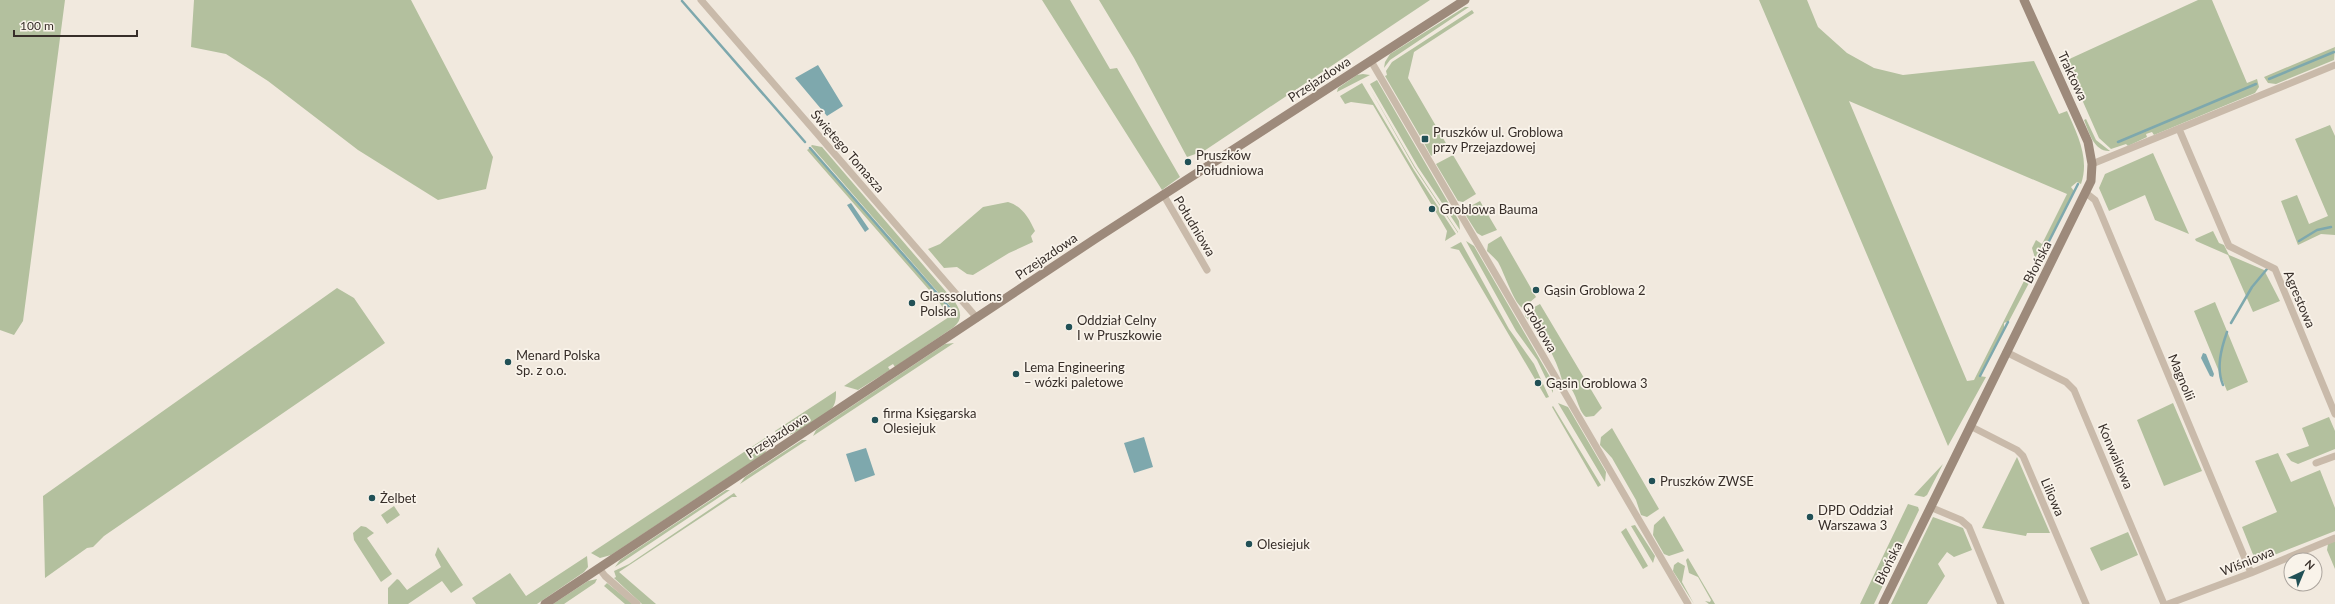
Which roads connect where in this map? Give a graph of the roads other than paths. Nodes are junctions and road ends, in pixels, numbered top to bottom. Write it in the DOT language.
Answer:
graph roads {
  1 [pos="701,0"];
  2 [pos="1465,0"];
  3 [pos="2024,0"];
  4 [pos="1371,61"];
  5 [pos="2335,65"];
  6 [pos="2179,129"];
  7 [pos="2092,164"];
  8 [pos="2086,193"];
  9 [pos="1163,194"];
  10 [pos="1207,270"];
  11 [pos="977,318"];
  12 [pos="2006,352"];
  13 [pos="2335,414"];
  14 [pos="1970,426"];
  15 [pos="2335,456"];
  16 [pos="2316,463"];
  17 [pos="1930,507"];
  18 [pos="2335,538"];
  19 [pos="600,568"];
  20 [pos="2250,573"];
  21 [pos="545,604"];
  22 [pos="637,604"];
  23 [pos="1688,604"];
  24 [pos="1883,604"];
  25 [pos="2001,604"];
  26 [pos="2086,604"];
  27 [pos="2164,604"];
  28 [pos="2168,604"];
  1 -- 11 [label="street, Świętego Tomasza"];
  2 -- 4 [label="street, Przejazdowa"];
  3 -- 7 [label="street, Traktowa"];
  4 -- 9 [label="street, Przejazdowa"];
  4 -- 23 [label="street, Groblowa"];
  5 -- 6 [label="street"];
  6 -- 7 [label="street"];
  6 -- 13 [label="street, Agrestowa"];
  7 -- 8 [label="street, Błońska"];
  8 -- 12 [label="street, Błońska"];
  8 -- 20 [label="street, Magnolii"];
  9 -- 10 [label="street, Południowa"];
  9 -- 11 [label="street, Przejazdowa"];
  11 -- 19 [label="street, Przejazdowa"];
  12 -- 14 [label="street, Błońska"];
  12 -- 27 [label="street, Konwaliowa"];
  14 -- 17 [label="street, Błońska"];
  14 -- 26 [label="street, Liliowa"];
  15 -- 16 [label="street"];
  17 -- 24 [label="street, Błońska"];
  17 -- 25 [label="street"];
  18 -- 20 [label="street, Wiśniowa"];
  19 -- 21 [label="street, Przejazdowa"];
  19 -- 22 [label="street"];
  20 -- 28 [label="street, Wiśniowa"];
}
